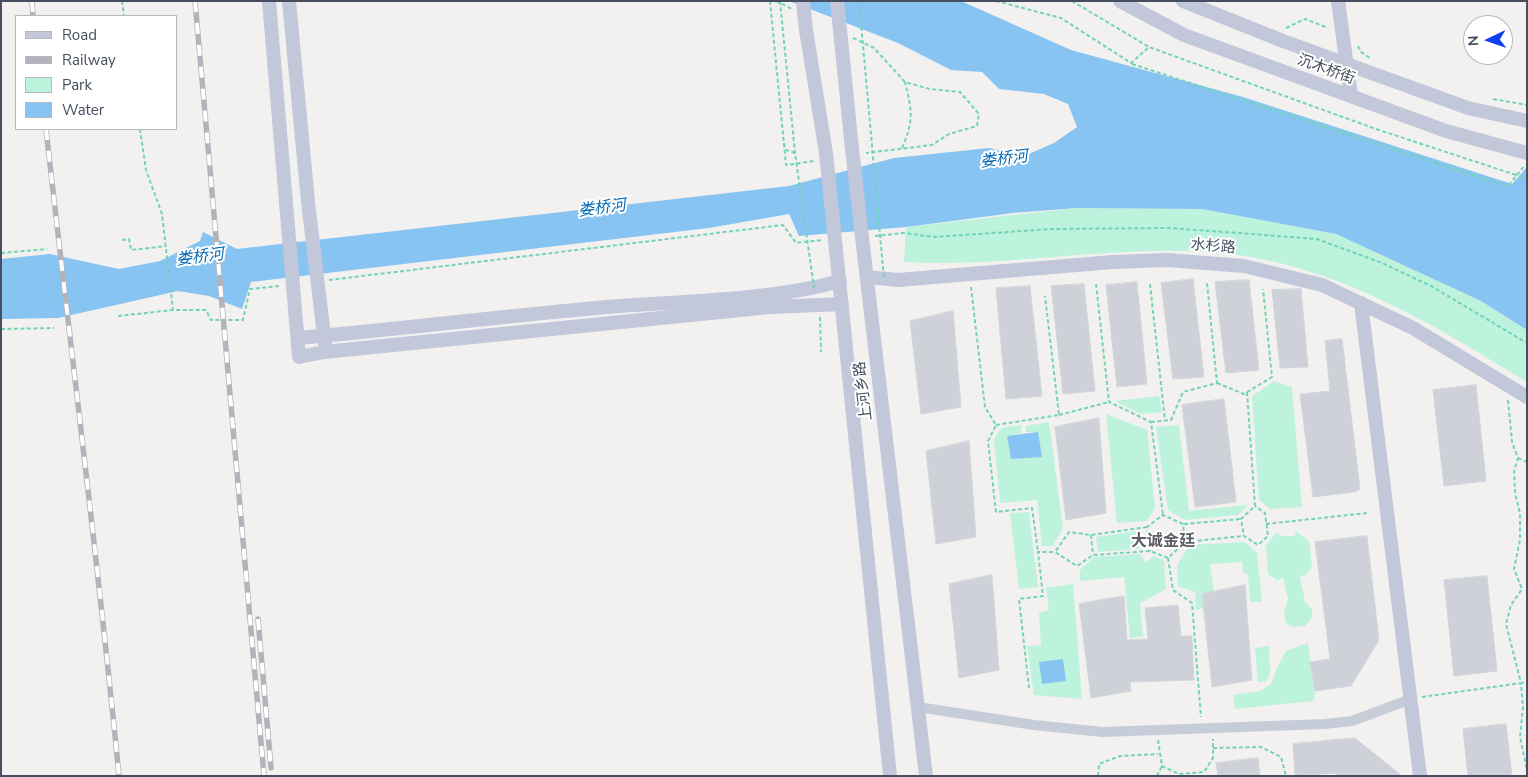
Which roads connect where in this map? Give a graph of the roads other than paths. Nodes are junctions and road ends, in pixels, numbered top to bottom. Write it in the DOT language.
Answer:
graph roads {
  1 [pos="270,1"];
  2 [pos="289,1"];
  3 [pos="837,1"];
  4 [pos="1120,1"];
  5 [pos="1183,1"];
  6 [pos="1338,1"];
  7 [pos="798,6"];
  8 [pos="1346,64"];
  9 [pos="1351,96"];
  10 [pos="1527,121"];
  11 [pos="1527,154"];
  12 [pos="867,277"];
  13 [pos="840,281"];
  14 [pos="1361,303"];
  15 [pos="842,304"];
  16 [pos="325,336"];
  17 [pos="298,338"];
  18 [pos="324,352"];
  19 [pos="1527,397"];
  20 [pos="1411,699"];
  21 [pos="918,707"];
  22 [pos="890,776"];
  23 [pos="926,776"];
  24 [pos="1420,776"];
  1 -- 17 [label="street"];
  2 -- 16 [label="street"];
  3 -- 12 [label="street, 上河乡路, bridge"];
  4 -- 9 [label="street, 沉木桥街"];
  5 -- 8 [label="street, 沉木桥街"];
  6 -- 8 [label="street"];
  7 -- 13 [label="street, 上河乡路, bridge"];
  8 -- 9 [label="street"];
  8 -- 10 [label="street, 沉木桥街"];
  9 -- 11 [label="street, 沉木桥街"];
  12 -- 14 [label="street, 水杉路"];
  12 -- 21 [label="street, 上河乡路"];
  13 -- 15 [label="street, 上河乡路"];
  13 -- 16 [label="street"];
  14 -- 19 [label="street, 水杉路"];
  14 -- 20 [label="street"];
  15 -- 18 [label="street"];
  15 -- 22 [label="street, 上河乡路"];
  16 -- 17 [label="street"];
  16 -- 18 [label="street"];
  17 -- 18 [label="street"];
  20 -- 21 [label="street"];
  20 -- 24 [label="street"];
  21 -- 23 [label="street, 上河乡路"];
}
